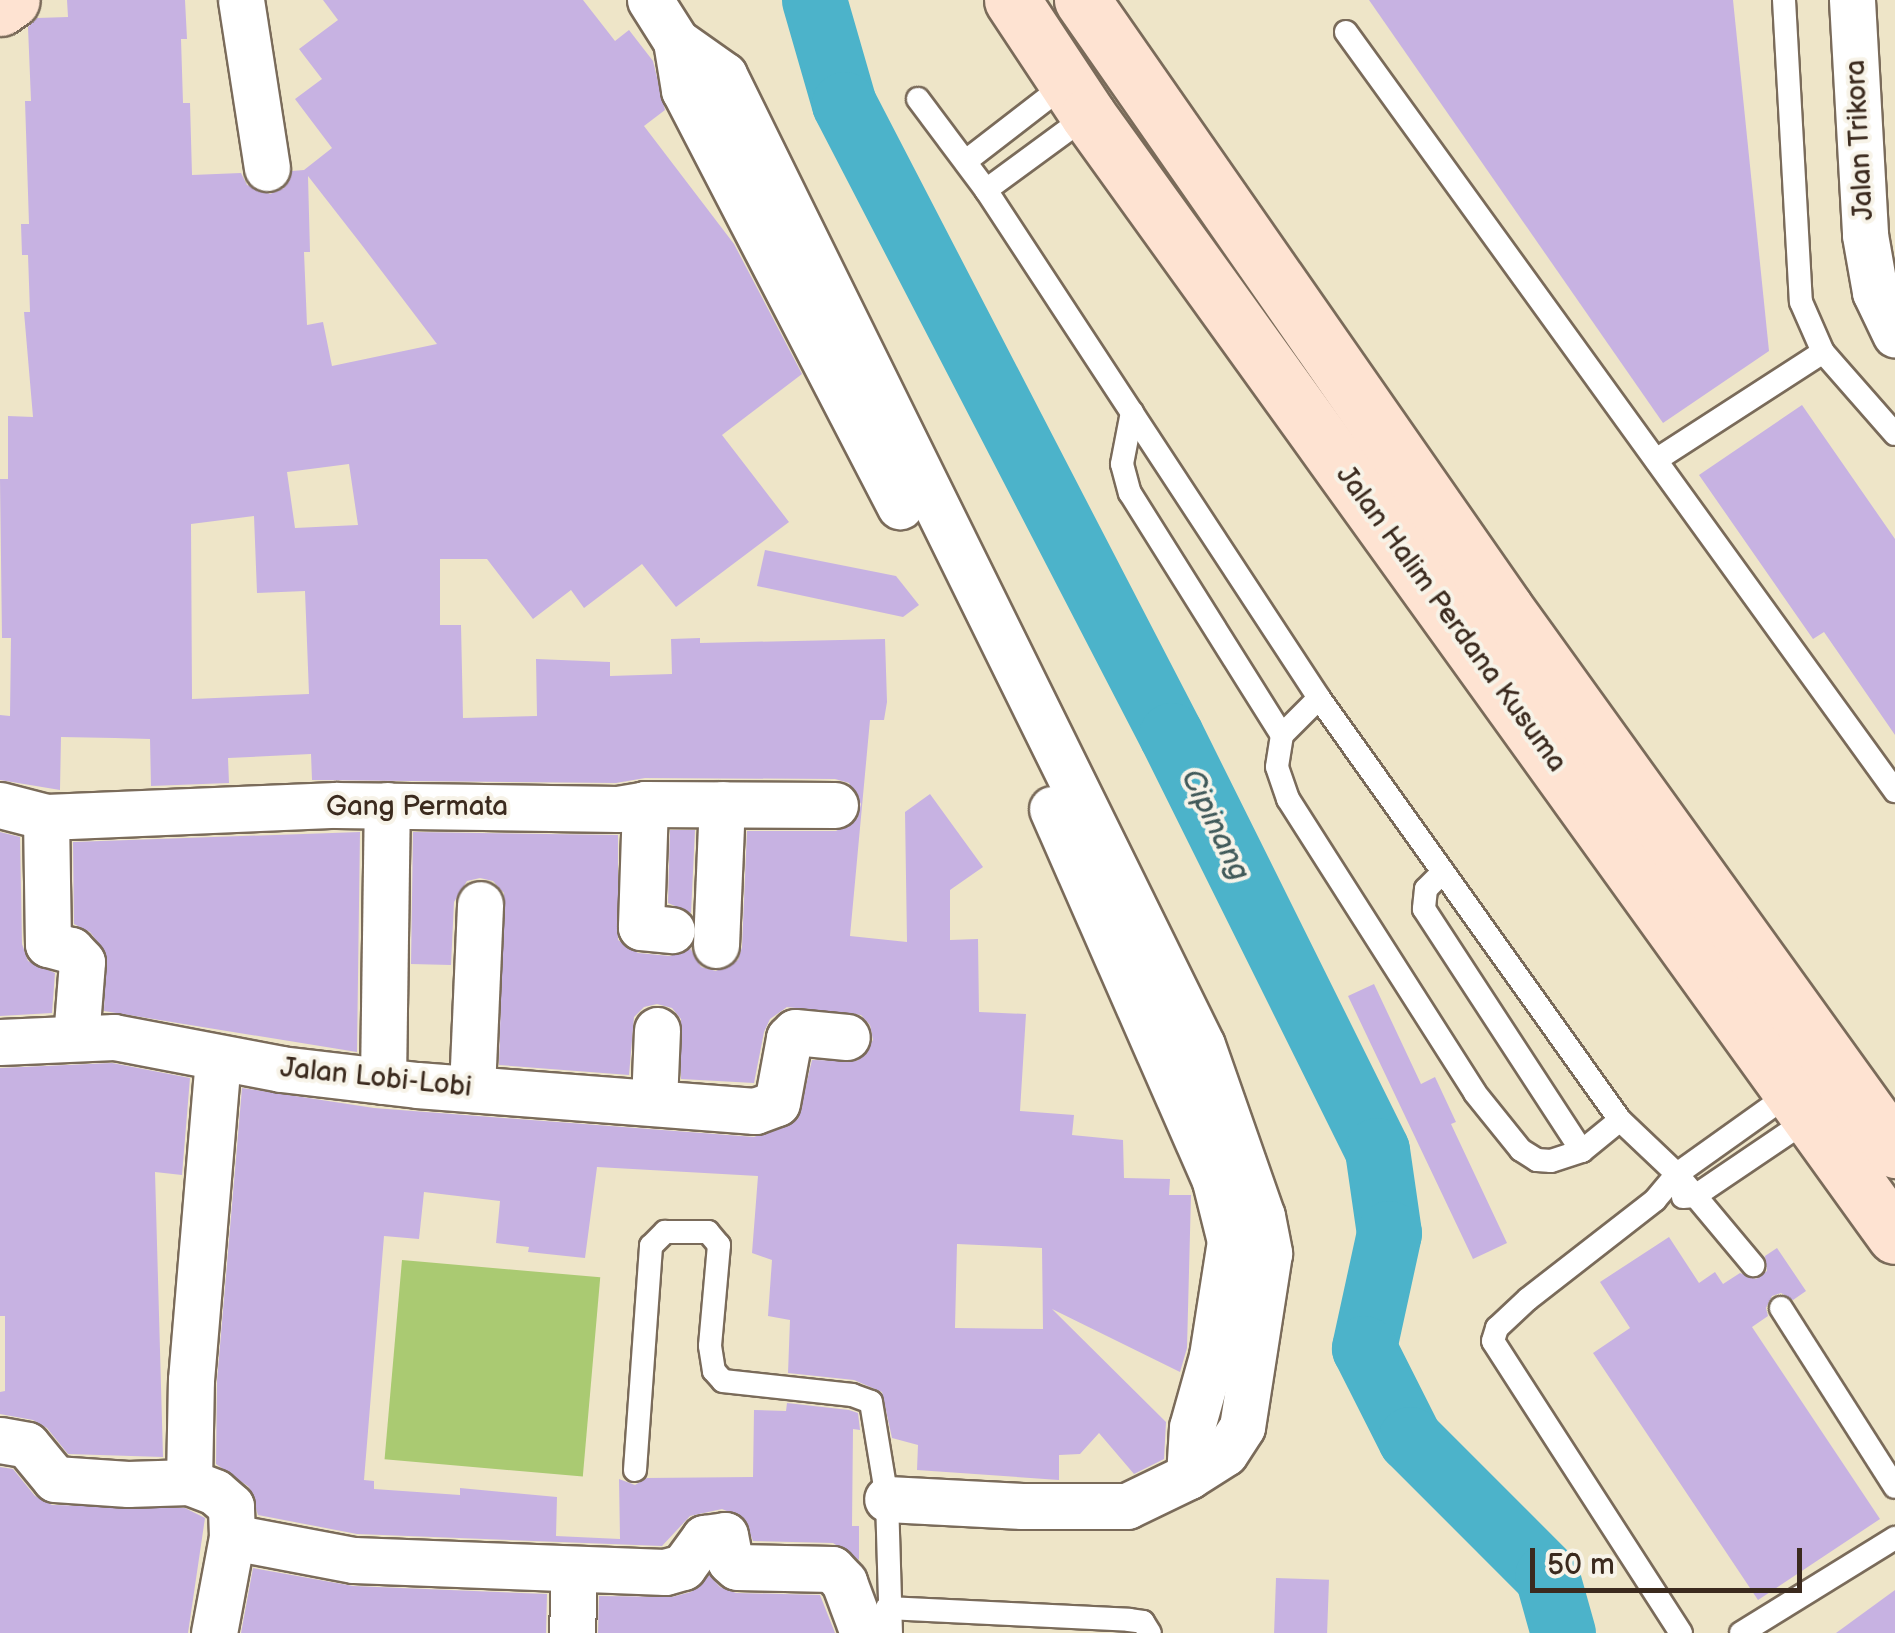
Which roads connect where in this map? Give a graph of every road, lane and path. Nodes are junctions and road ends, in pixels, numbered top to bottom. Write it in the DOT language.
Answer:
graph roads {
  1 [pos="12,0"];
  2 [pos="241,0"];
  3 [pos="650,0"];
  4 [pos="1012,0"];
  5 [pos="1082,0"];
  6 [pos="1784,0"];
  7 [pos="1852,0"];
  8 [pos="0,8"];
  9 [pos="1346,32"];
  10 [pos="918,99"];
  11 [pos="1078,99"];
  12 [pos="966,161"];
  13 [pos="267,168"];
  14 [pos="986,190"];
  15 [pos="1895,334"];
  16 [pos="1823,352"];
  17 [pos="1132,412"];
  18 [pos="1895,434"];
  19 [pos="1656,460"];
  20 [pos="1318,698"];
  21 [pos="1282,734"];
  22 [pos="1895,791"];
  23 [pos="645,804"];
  24 [pos="722,804"];
  25 [pos="0,805"];
  26 [pos="387,805"];
  27 [pos="835,805"];
  28 [pos="46,817"];
  29 [pos="1443,872"];
  30 [pos="480,904"];
  31 [pos="672,930"];
  32 [pos="716,945"];
  33 [pos="658,1030"];
  34 [pos="76,1038"];
  35 [pos="847,1038"];
  36 [pos="0,1042"];
  37 [pos="218,1060"];
  38 [pos="384,1081"];
  39 [pos="472,1089"];
  40 [pos="654,1102"];
  41 [pos="1801,1106"];
  42 [pos="1620,1120"];
  43 [pos="1895,1150"];
  44 [pos="1582,1151"];
  45 [pos="1677,1174"];
  46 [pos="1695,1196"];
  47 [pos="1655,1200"];
  48 [pos="1895,1236"];
  49 [pos="1753,1265"];
  50 [pos="1781,1308"];
  51 [pos="0,1440"];
  52 [pos="635,1470"];
  53 [pos="189,1482"];
  54 [pos="1895,1487"];
  55 [pos="887,1498"];
  56 [pos="232,1537"];
  57 [pos="1895,1538"];
  58 [pos="574,1569"];
  59 [pos="875,1620"];
  60 [pos="214,1633"];
  61 [pos="572,1633"];
  62 [pos="891,1633"];
  63 [pos="1150,1633"];
  64 [pos="1681,1633"];
  65 [pos="1741,1633"];
  1 -- 8 [label="street"];
  2 -- 13 [label="street"];
  3 -- 55 [label="street"];
  4 -- 11 [label="street, Jalan Halim Perdana Kusuma"];
  5 -- 43 [label="street, Jalan Halim Perdana Kusuma"];
  6 -- 16 [label="lane"];
  7 -- 15 [label="street, Jalan Trikora"];
  9 -- 19 [label="lane"];
  10 -- 12 [label="lane"];
  11 -- 12 [label="lane"];
  11 -- 14 [label="lane"];
  11 -- 41 [label="street, Jalan Halim Perdana Kusuma"];
  12 -- 14 [label="lane"];
  14 -- 17 [label="lane"];
  16 -- 18 [label="lane"];
  16 -- 19 [label="lane"];
  17 -- 20 [label="lane"];
  17 -- 21 [label="lane"];
  19 -- 22 [label="lane"];
  20 -- 21 [label="lane"];
  20 -- 29 [label="lane"];
  21 -- 44 [label="lane"];
  23 -- 24 [label="street, Gang Permata"];
  23 -- 26 [label="street, Gang Permata"];
  23 -- 31 [label="street"];
  24 -- 27 [label="street, Gang Permata"];
  24 -- 32 [label="street"];
  25 -- 28 [label="street, Gang Permata"];
  26 -- 28 [label="street, Gang Permata"];
  26 -- 38 [label="street"];
  28 -- 34 [label="street"];
  29 -- 42 [label="lane"];
  29 -- 44 [label="lane"];
  30 -- 39 [label="street"];
  33 -- 40 [label="street"];
  34 -- 36 [label="street, Jalan Lobi-Lobi"];
  34 -- 37 [label="street, Jalan Lobi-Lobi"];
  35 -- 40 [label="street, Jalan Lobi-Lobi"];
  37 -- 38 [label="street, Jalan Lobi-Lobi"];
  37 -- 53 [label="street"];
  38 -- 39 [label="street, Jalan Lobi-Lobi"];
  39 -- 40 [label="street, Jalan Lobi-Lobi"];
  41 -- 45 [label="lane"];
  41 -- 46 [label="lane"];
  41 -- 48 [label="street, Jalan Halim Perdana Kusuma"];
  42 -- 44 [label="lane"];
  42 -- 45 [label="lane"];
  45 -- 46 [label="lane"];
  45 -- 47 [label="lane"];
  46 -- 47 [label="lane"];
  46 -- 49 [label="lane"];
  47 -- 64 [label="lane"];
  50 -- 54 [label="lane"];
  51 -- 53 [label="street"];
  52 -- 55 [label="lane"];
  53 -- 56 [label="street"];
  55 -- 59 [label="lane"];
  56 -- 58 [label="street"];
  56 -- 60 [label="street"];
  57 -- 65 [label="lane"];
  58 -- 59 [label="street"];
  58 -- 61 [label="street"];
  59 -- 62 [label="lane"];
  59 -- 63 [label="lane"];
}
